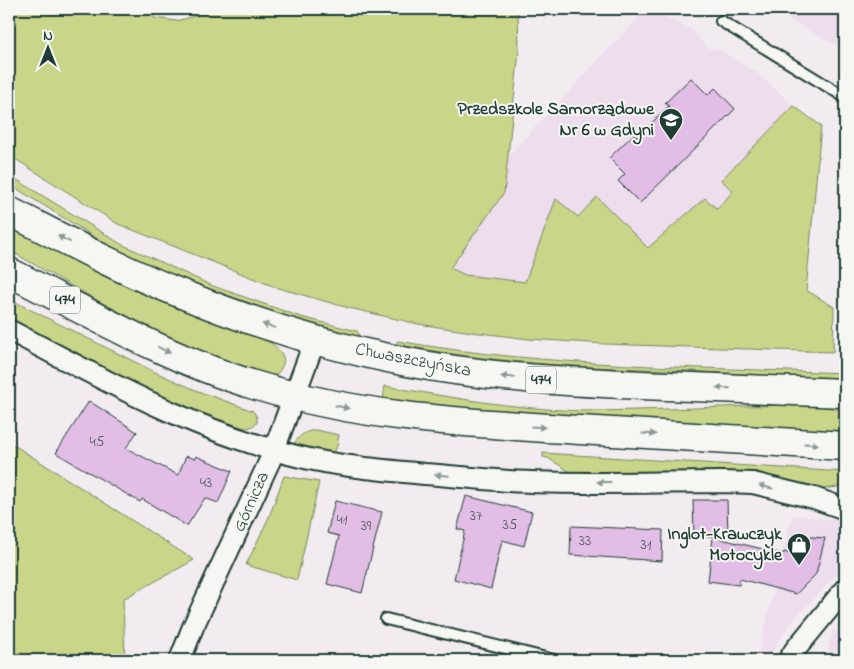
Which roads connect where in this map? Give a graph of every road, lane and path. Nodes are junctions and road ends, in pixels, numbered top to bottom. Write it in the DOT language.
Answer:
graph roads {
  1 [pos="720,21"];
  2 [pos="845,97"];
  3 [pos="9,211"];
  4 [pos="9,272"];
  5 [pos="9,330"];
  6 [pos="315,340"];
  7 [pos="845,393"];
  8 [pos="295,397"];
  9 [pos="845,446"];
  10 [pos="275,450"];
  11 [pos="845,509"];
  12 [pos="845,589"];
  13 [pos="386,619"];
  14 [pos="180,660"];
  15 [pos="554,660"];
  16 [pos="789,660"];
  1 -- 2 [label="lane"];
  6 -- 3 [label="main road, Chwaszczyńska / 474, one-way"];
  4 -- 8 [label="main road, 474, one-way"];
  5 -- 10 [label="street"];
  7 -- 6 [label="main road, Chwaszczyńska / 474, one-way"];
  6 -- 8 [label="street, Górnicza"];
  8 -- 9 [label="main road, 474, one-way"];
  8 -- 10 [label="street, Górnicza"];
  11 -- 10 [label="street, one-way"];
  10 -- 14 [label="street, Górnicza"];
  12 -- 16 [label="street"];
  13 -- 15 [label="lane"];
}
